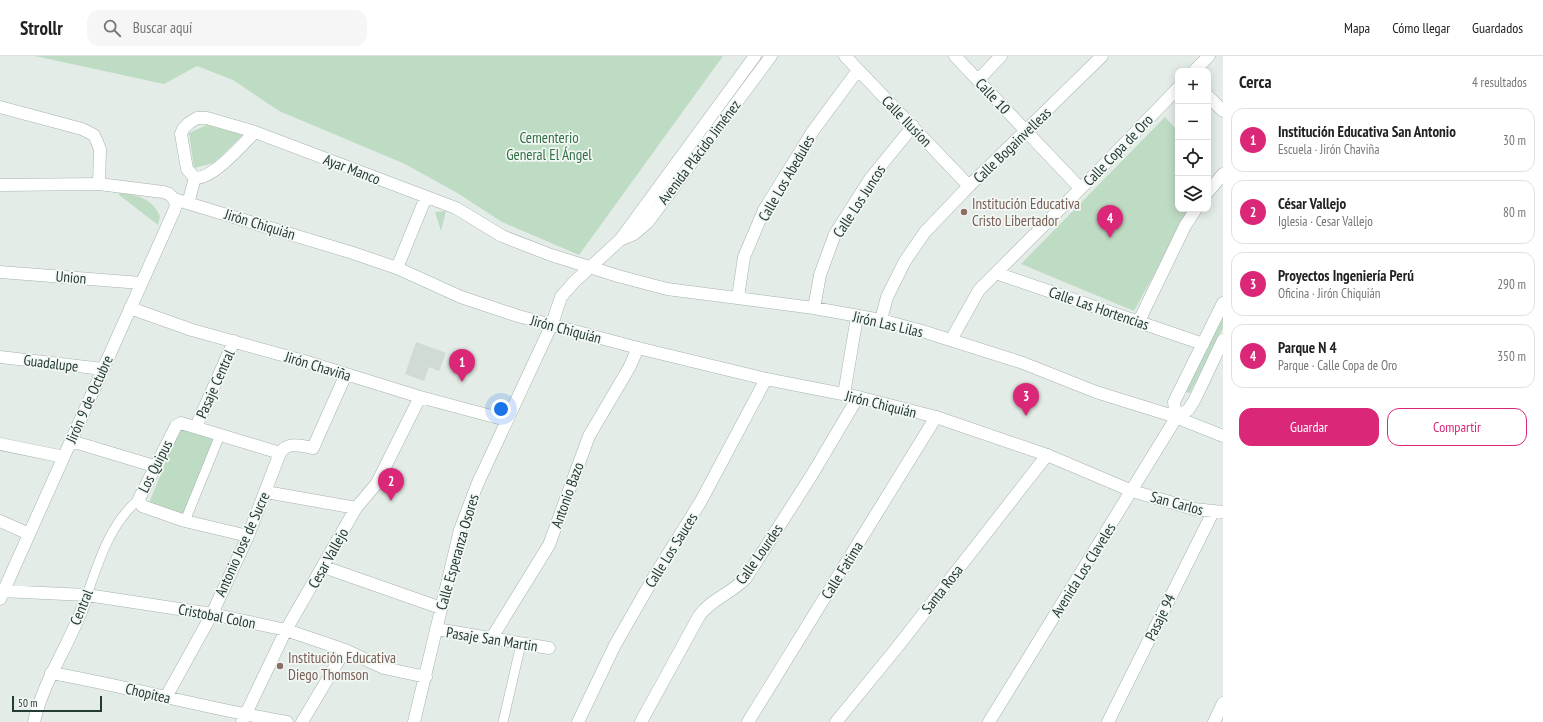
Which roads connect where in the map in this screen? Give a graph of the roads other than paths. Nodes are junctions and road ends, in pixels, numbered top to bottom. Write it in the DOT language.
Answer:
graph roads {
  1 [pos="755,56"];
  2 [pos="771,56"];
  3 [pos="845,56"];
  4 [pos="955,56"];
  5 [pos="1001,56"];
  6 [pos="1102,56"];
  7 [pos="1210,56"];
  8 [pos="1197,68"];
  9 [pos="858,70"];
  10 [pos="978,80"];
  11 [pos="1175,91"];
  12 [pos="1211,99"];
  13 [pos="0,107"];
  14 [pos="1223,111"];
  15 [pos="913,126"];
  16 [pos="255,132"];
  17 [pos="1026,132"];
  18 [pos="1223,174"];
  19 [pos="194,178"];
  20 [pos="99,184"];
  21 [pos="0,185"];
  22 [pos="969,186"];
  23 [pos="1080,188"];
  24 [pos="1211,188"];
  25 [pos="426,197"];
  26 [pos="174,199"];
  27 [pos="188,203"];
  28 [pos="1194,212"];
  29 [pos="620,240"];
  30 [pos="397,268"];
  31 [pos="591,268"];
  32 [pos="0,272"];
  33 [pos="996,273"];
  34 [pos="141,283"];
  35 [pos="738,297"];
  36 [pos="1223,303"];
  37 [pos="130,308"];
  38 [pos="814,308"];
  39 [pos="857,317"];
  40 [pos="881,320"];
  41 [pos="1139,321"];
  42 [pos="552,324"];
  43 [pos="951,340"];
  44 [pos="1223,340"];
  45 [pos="234,342"];
  46 [pos="1203,344"];
  47 [pos="638,348"];
  48 [pos="0,357"];
  49 [pos="103,369"];
  50 [pos="346,374"];
  51 [pos="766,379"];
  52 [pos="844,394"];
  53 [pos="420,397"];
  54 [pos="858,397"];
  55 [pos="936,418"];
  56 [pos="1176,418"];
  57 [pos="506,420"];
  58 [pos="196,427"];
  59 [pos="220,435"];
  60 [pos="1223,436"];
  61 [pos="71,441"];
  62 [pos="0,444"];
  63 [pos="280,453"];
  64 [pos="1047,455"];
  65 [pos="64,457"];
  66 [pos="154,466"];
  67 [pos="1132,491"];
  68 [pos="266,492"];
  69 [pos="139,499"];
  70 [pos="356,508"];
  71 [pos="1218,512"];
  72 [pos="0,521"];
  73 [pos="185,522"];
  74 [pos="29,534"];
  75 [pos="248,536"];
  76 [pos="324,567"];
  77 [pos="1,594"];
  78 [pos="87,595"];
  79 [pos="440,608"];
  80 [pos="212,614"];
  81 [pos="436,629"];
  82 [pos="286,630"];
  83 [pos="491,639"];
  84 [pos="520,644"];
  85 [pos="548,648"];
  86 [pos="345,650"];
  87 [pos="51,674"];
  88 [pos="426,677"];
  89 [pos="166,697"];
  90 [pos="1223,703"];
  91 [pos="243,719"];
  92 [pos="34,722"];
  93 [pos="287,722"];
  94 [pos="302,722"];
  95 [pos="414,722"];
  96 [pos="503,722"];
  97 [pos="578,722"];
  98 [pos="642,722"];
  99 [pos="748,722"];
  100 [pos="836,722"];
  101 [pos="989,722"];
  102 [pos="1108,722"];
  103 [pos="1214,722"];
  1 -- 29 [label="street, Avenida Plácido Jiménez"];
  2 -- 29 [label="street, Avenida Plácido Jiménez"];
  3 -- 9 [label="street, Calle Ilusion"];
  4 -- 10 [label="street, Calle 10"];
  5 -- 10 [label="street"];
  6 -- 17 [label="street, Calle Bogainvelleas"];
  7 -- 8 [label="street"];
  9 -- 15 [label="street, Calle Ilusion"];
  9 -- 35 [label="street, Calle Los Abedules"];
  10 -- 17 [label="street, Calle 10"];
  11 -- 23 [label="street, Calle Copa de Oro"];
  12 -- 14 [label="street"];
  13 -- 20 [label="street"];
  15 -- 22 [label="street, Calle Ilusion"];
  15 -- 38 [label="street, Calle Los Juncos"];
  16 -- 19 [label="street"];
  16 -- 19 [label="street, Ayar Manco"];
  16 -- 25 [label="street, Ayar Manco"];
  17 -- 22 [label="street, Calle Bogainvelleas"];
  17 -- 23 [label="street, Calle 10"];
  18 -- 24 [label="street"];
  19 -- 27 [label="street"];
  20 -- 21 [label="street, Jirón Chiquián"];
  20 -- 26 [label="street, Jirón Chiquián"];
  22 -- 40 [label="street, Calle Bogainvelleas"];
  23 -- 33 [label="street, Calle Copa de Oro"];
  25 -- 30 [label="street"];
  25 -- 31 [label="street, Ayar Manco"];
  26 -- 27 [label="street, Jirón Chiquián"];
  26 -- 34 [label="street, Jirón 9 de Octubre"];
  27 -- 30 [label="street, Jirón Chiquián"];
  28 -- 41 [label="street"];
  29 -- 31 [label="street, Avenida Plácido Jiménez"];
  30 -- 42 [label="street, Jirón Chiquián"];
  31 -- 35 [label="street, Jirón Las Lilas"];
  31 -- 42 [label="street, Avenida Plácido Jiménez"];
  32 -- 34 [label="street, Union"];
  33 -- 41 [label="street, Calle Las Hortencias"];
  33 -- 43 [label="street, Calle Copa de Oro"];
  34 -- 37 [label="street, Jirón 9 de Octubre"];
  35 -- 38 [label="street, Jirón Las Lilas"];
  36 -- 46 [label="street"];
  37 -- 45 [label="street, Jirón Chaviña"];
  37 -- 49 [label="street, Jirón 9 de Octubre"];
  38 -- 39 [label="street, Jirón Las Lilas"];
  39 -- 40 [label="street, Jirón Las Lilas"];
  39 -- 52 [label="street"];
  40 -- 43 [label="street, Jirón Las Lilas"];
  41 -- 46 [label="street, Calle Las Hortencias"];
  42 -- 47 [label="street, Jirón Chiquián"];
  42 -- 57 [label="street, Calle Esperanza Osores"];
  43 -- 56 [label="street, Jirón Las Lilas"];
  44 -- 56 [label="street, Avenida Los Claveles"];
  45 -- 50 [label="street, Jirón Chaviña"];
  45 -- 58 [label="street, Pasaje Central"];
  46 -- 56 [label="street"];
  47 -- 51 [label="street, Jirón Chiquián"];
  47 -- 83 [label="street, Antonio Bazo"];
  48 -- 49 [label="street, Guadalupe"];
  49 -- 61 [label="street, Jirón 9 de Octubre"];
  50 -- 53 [label="street, Jirón Chaviña"];
  50 -- 63 [label="street"];
  51 -- 52 [label="street, Jirón Chiquián"];
  51 -- 97 [label="street, Calle Los Sauces"];
  52 -- 54 [label="street, Jirón Chiquián"];
  53 -- 57 [label="street, Jirón Chaviña"];
  53 -- 70 [label="street, Cesar Vallejo"];
  54 -- 55 [label="street, Jirón Chiquián"];
  54 -- 98 [label="street, Calle Lourdes"];
  55 -- 64 [label="street, Jirón Chiquián"];
  55 -- 99 [label="street, Calle Fatima"];
  56 -- 60 [label="street, Jirón Las Lilas"];
  56 -- 67 [label="street, Avenida Los Claveles"];
  57 -- 79 [label="street, Calle Esperanza Osores"];
  58 -- 59 [label="street, Los Quipus"];
  58 -- 66 [label="street, Los Quipus"];
  59 -- 63 [label="street, Los Quipus"];
  59 -- 73 [label="street"];
  61 -- 65 [label="street, Jirón 9 de Octubre"];
  61 -- 66 [label="street"];
  62 -- 65 [label="street"];
  63 -- 68 [label="street, Antonio Jose de Sucre"];
  64 -- 67 [label="street, Jirón Chiquián"];
  64 -- 100 [label="street, Santa Rosa"];
  65 -- 74 [label="street, Jirón 9 de Octubre"];
  66 -- 69 [label="street, Los Quipus"];
  67 -- 71 [label="street, San Carlos"];
  67 -- 101 [label="street, Avenida Los Claveles"];
  68 -- 70 [label="street"];
  68 -- 75 [label="street, Antonio Jose de Sucre"];
  69 -- 73 [label="street, Los Quipus"];
  69 -- 78 [label="street, Central"];
  70 -- 76 [label="street, Cesar Vallejo"];
  71 -- 102 [label="street, Pasaje 94"];
  72 -- 74 [label="street"];
  73 -- 75 [label="street, Los Quipus"];
  74 -- 77 [label="street, Jirón 9 de Octubre"];
  75 -- 80 [label="street, Antonio Jose de Sucre"];
  76 -- 79 [label="street"];
  76 -- 82 [label="street, Cesar Vallejo"];
  77 -- 78 [label="street, Cristobal Colon"];
  78 -- 80 [label="street, Cristobal Colon"];
  78 -- 87 [label="street, Central"];
  79 -- 81 [label="street, Calle Esperanza Osores"];
  80 -- 82 [label="street, Cristobal Colon"];
  80 -- 89 [label="street, Antonio Jose de Sucre"];
  81 -- 83 [label="street, Pasaje San Martin"];
  81 -- 88 [label="street, Calle Esperanza Osores"];
  82 -- 86 [label="street, Cristobal Colon"];
  82 -- 91 [label="street, Cesar Vallejo"];
  83 -- 84 [label="street, Pasaje San Martin"];
  84 -- 85 [label="street, Pasaje San Martin"];
  84 -- 96 [label="street"];
  86 -- 88 [label="street, Cristobal Colon"];
  86 -- 94 [label="street"];
  87 -- 89 [label="street, Chopitea"];
  87 -- 92 [label="street, Central"];
  88 -- 95 [label="street, Calle Esperanza Osores"];
  89 -- 91 [label="street, Chopitea"];
  90 -- 103 [label="street"];
  91 -- 93 [label="street, Chopitea"];
}
